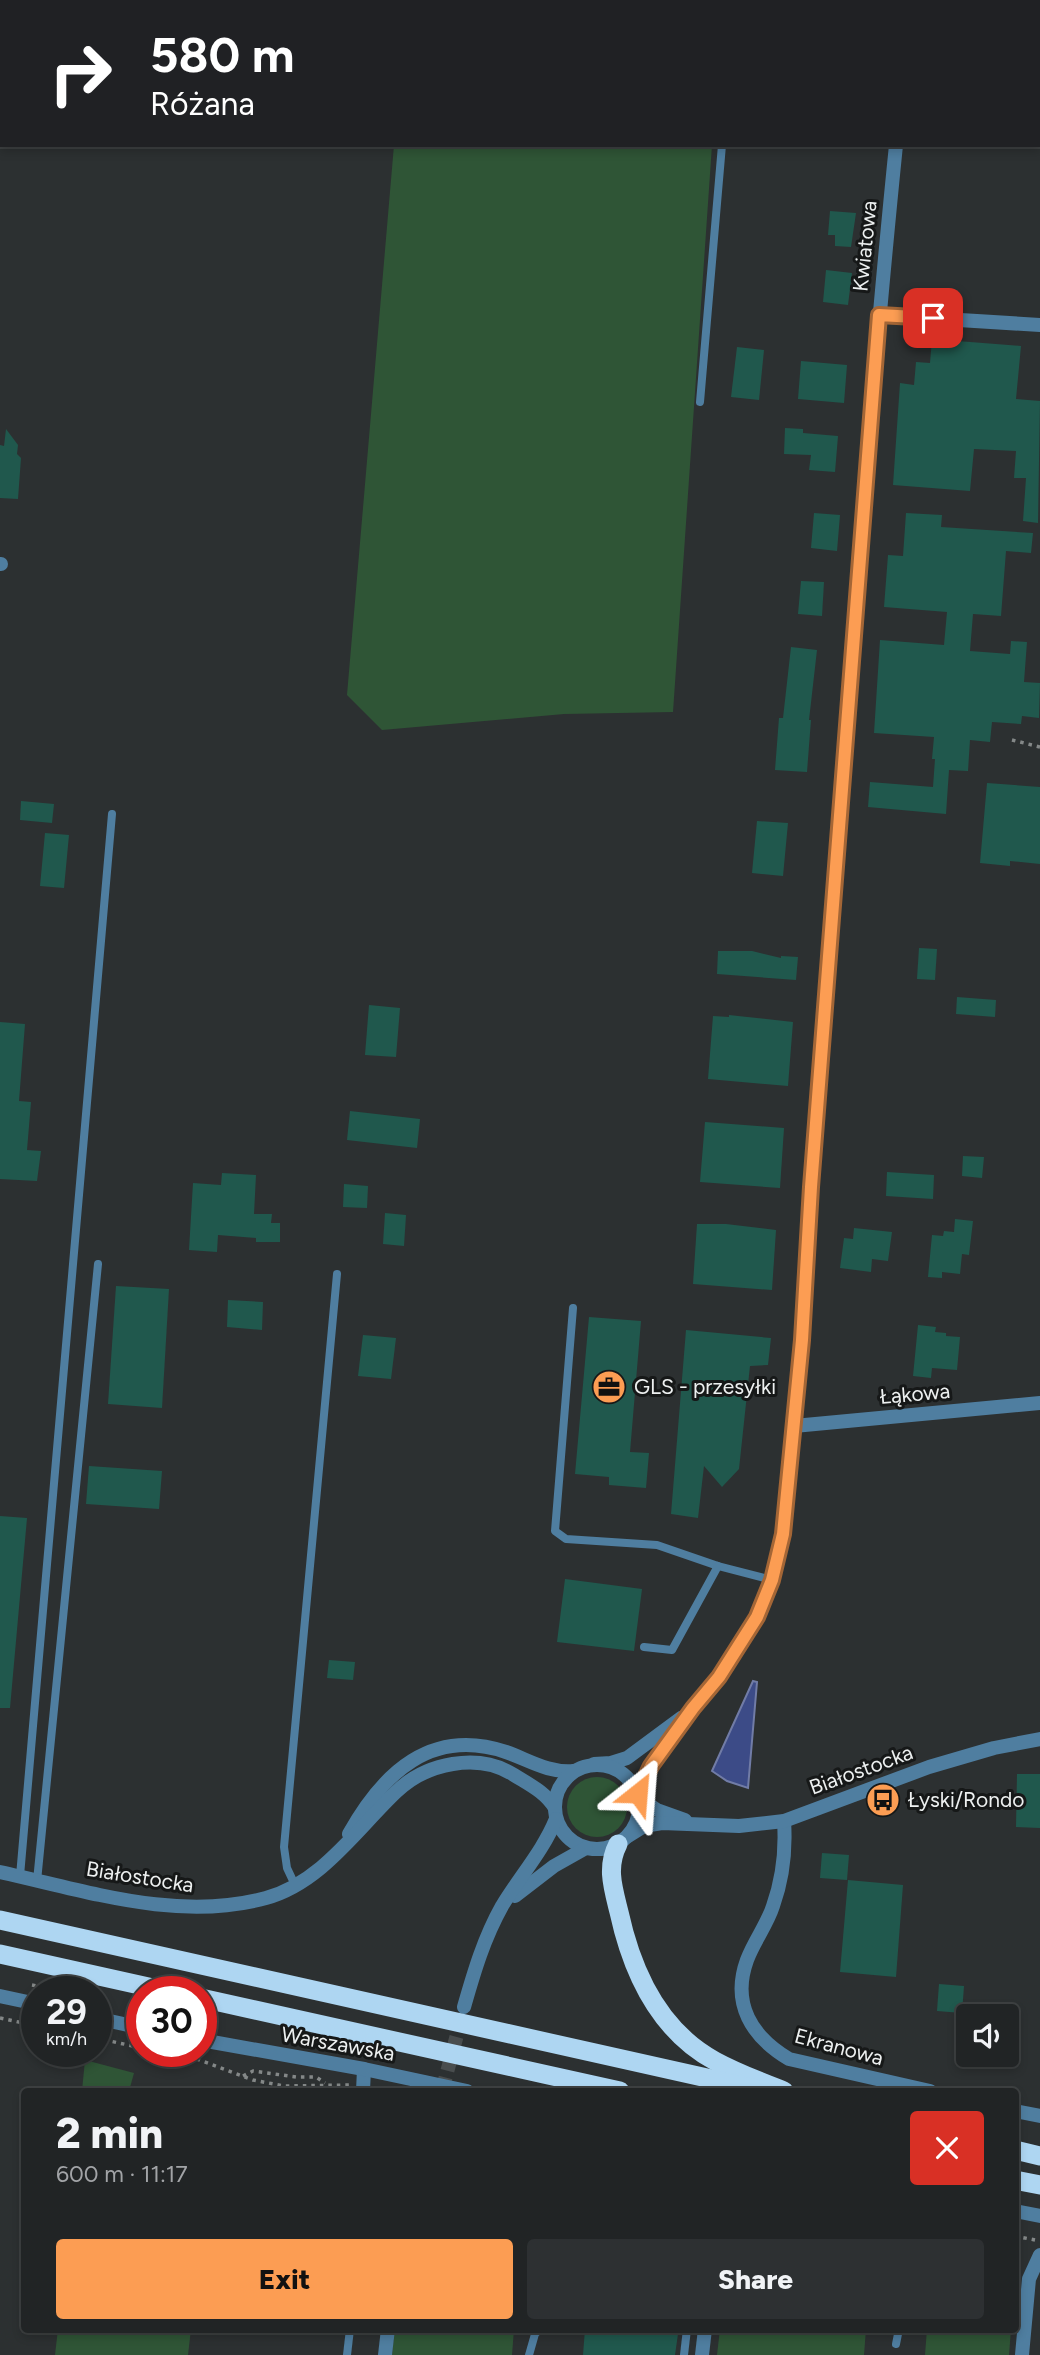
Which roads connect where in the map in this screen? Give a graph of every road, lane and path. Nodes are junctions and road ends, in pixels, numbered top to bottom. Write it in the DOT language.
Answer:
graph roads {
  1 [pos="722,147"];
  2 [pos="896,147"];
  3 [pos="879,315"];
  4 [pos="1040,325"];
  5 [pos="700,402"];
  6 [pos="1012,740"];
  7 [pos="1040,747"];
  8 [pos="112,814"];
  9 [pos="98,1264"];
  10 [pos="337,1274"];
  11 [pos="573,1308"];
  12 [pos="1040,1403"];
  13 [pos="794,1426"];
  14 [pos="718,1566"];
  15 [pos="772,1580"];
  16 [pos="644,1647"];
  17 [pos="693,1708"];
  18 [pos="1040,1740"];
  19 [pos="594,1764"];
  20 [pos="573,1772"];
  21 [pos="639,1796"];
  22 [pos="556,1813"];
  23 [pos="784,1821"];
  24 [pos="696,1824"];
  25 [pos="623,1840"];
  26 [pos="342,1847"];
  27 [pos="586,1848"];
  28 [pos="0,1872"];
  29 [pos="20,1876"];
  30 [pos="37,1881"];
  31 [pos="295,1885"];
  32 [pos="503,1905"];
  33 [pos="0,1920"];
  34 [pos="0,1954"];
  35 [pos="126,1982"];
  36 [pos="0,1996"];
  37 [pos="21,2001"];
  38 [pos="217,2002"];
  39 [pos="464,2007"];
  40 [pos="0,2018"];
  41 [pos="21,2022"];
  42 [pos="217,2043"];
  43 [pos="217,2066"];
  44 [pos="364,2069"];
  45 [pos="243,2076"];
  46 [pos="327,2085"];
  47 [pos="362,2088"];
  48 [pos="453,2088"];
  49 [pos="606,2088"];
  50 [pos="752,2088"];
  51 [pos="777,2088"];
  52 [pos="917,2088"];
  53 [pos="1019,2112"];
  54 [pos="1040,2116"];
  55 [pos="1019,2151"];
  56 [pos="1040,2156"];
  57 [pos="1019,2180"];
  58 [pos="1040,2185"];
  59 [pos="1019,2212"];
  60 [pos="1040,2216"];
  61 [pos="1019,2237"];
  62 [pos="1040,2242"];
  63 [pos="1040,2255"];
  64 [pos="350,2333"];
  65 [pos="388,2333"];
  66 [pos="536,2333"];
  67 [pos="687,2333"];
  68 [pos="705,2333"];
  69 [pos="898,2333"];
  70 [pos="896,2344"];
  71 [pos="347,2355"];
  72 [pos="385,2355"];
  73 [pos="528,2355"];
  74 [pos="684,2355"];
  75 [pos="702,2355"];
  76 [pos="1022,2355"];
  1 -- 5 [label="lane"];
  2 -- 3 [label="street, Kwiatowa"];
  3 -- 4 [label="street"];
  3 -- 13 [label="street, Kwiatowa"];
  6 -- 7 [label="path"];
  8 -- 29 [label="lane"];
  9 -- 30 [label="lane"];
  10 -- 31 [label="lane"];
  11 -- 14 [label="lane"];
  12 -- 13 [label="street, Łąkowa"];
  13 -- 15 [label="street, Kwiatowa"];
  14 -- 15 [label="lane"];
  14 -- 16 [label="lane"];
  15 -- 17 [label="street, Kwiatowa"];
  17 -- 19 [label="street, Kwiatowa"];
  17 -- 21 [label="street, Kwiatowa"];
  18 -- 23 [label="street, Białostocka"];
  19 -- 20 [label="street"];
  19 -- 21 [label="street"];
  20 -- 22 [label="street"];
  20 -- 26 [label="street, Białostocka"];
  21 -- 24 [label="street, Białostocka"];
  21 -- 25 [label="street"];
  22 -- 26 [label="street, Białostocka"];
  22 -- 27 [label="street"];
  22 -- 32 [label="street"];
  23 -- 24 [label="street, Białostocka"];
  23 -- 52 [label="street, Ekranowa"];
  24 -- 25 [label="street, Białostocka"];
  25 -- 27 [label="street"];
  25 -- 51 [label="highway"];
  26 -- 31 [label="street, Białostocka"];
  27 -- 32 [label="street"];
  28 -- 29 [label="street, Białostocka"];
  29 -- 30 [label="street, Białostocka"];
  30 -- 31 [label="street, Białostocka"];
  32 -- 39 [label="street"];
  33 -- 50 [label="highway"];
  34 -- 35 [label="highway"];
  36 -- 37 [label="street"];
  38 -- 49 [label="highway"];
  40 -- 41 [label="path"];
  42 -- 44 [label="street, Warszawska"];
  43 -- 45 [label="path"];
  44 -- 47 [label="street"];
  44 -- 48 [label="street, Warszawska"];
  45 -- 46 [label="path"];
  45 -- 46 [label="path"];
  46 -- 47 [label="path"];
  53 -- 54 [label="street"];
  55 -- 56 [label="highway"];
  57 -- 58 [label="highway"];
  59 -- 60 [label="street"];
  61 -- 62 [label="path"];
  63 -- 76 [label="street"];
  64 -- 71 [label="lane"];
  65 -- 72 [label="street"];
  66 -- 73 [label="lane"];
  67 -- 74 [label="lane"];
  68 -- 75 [label="street"];
  69 -- 70 [label="lane"];
}
